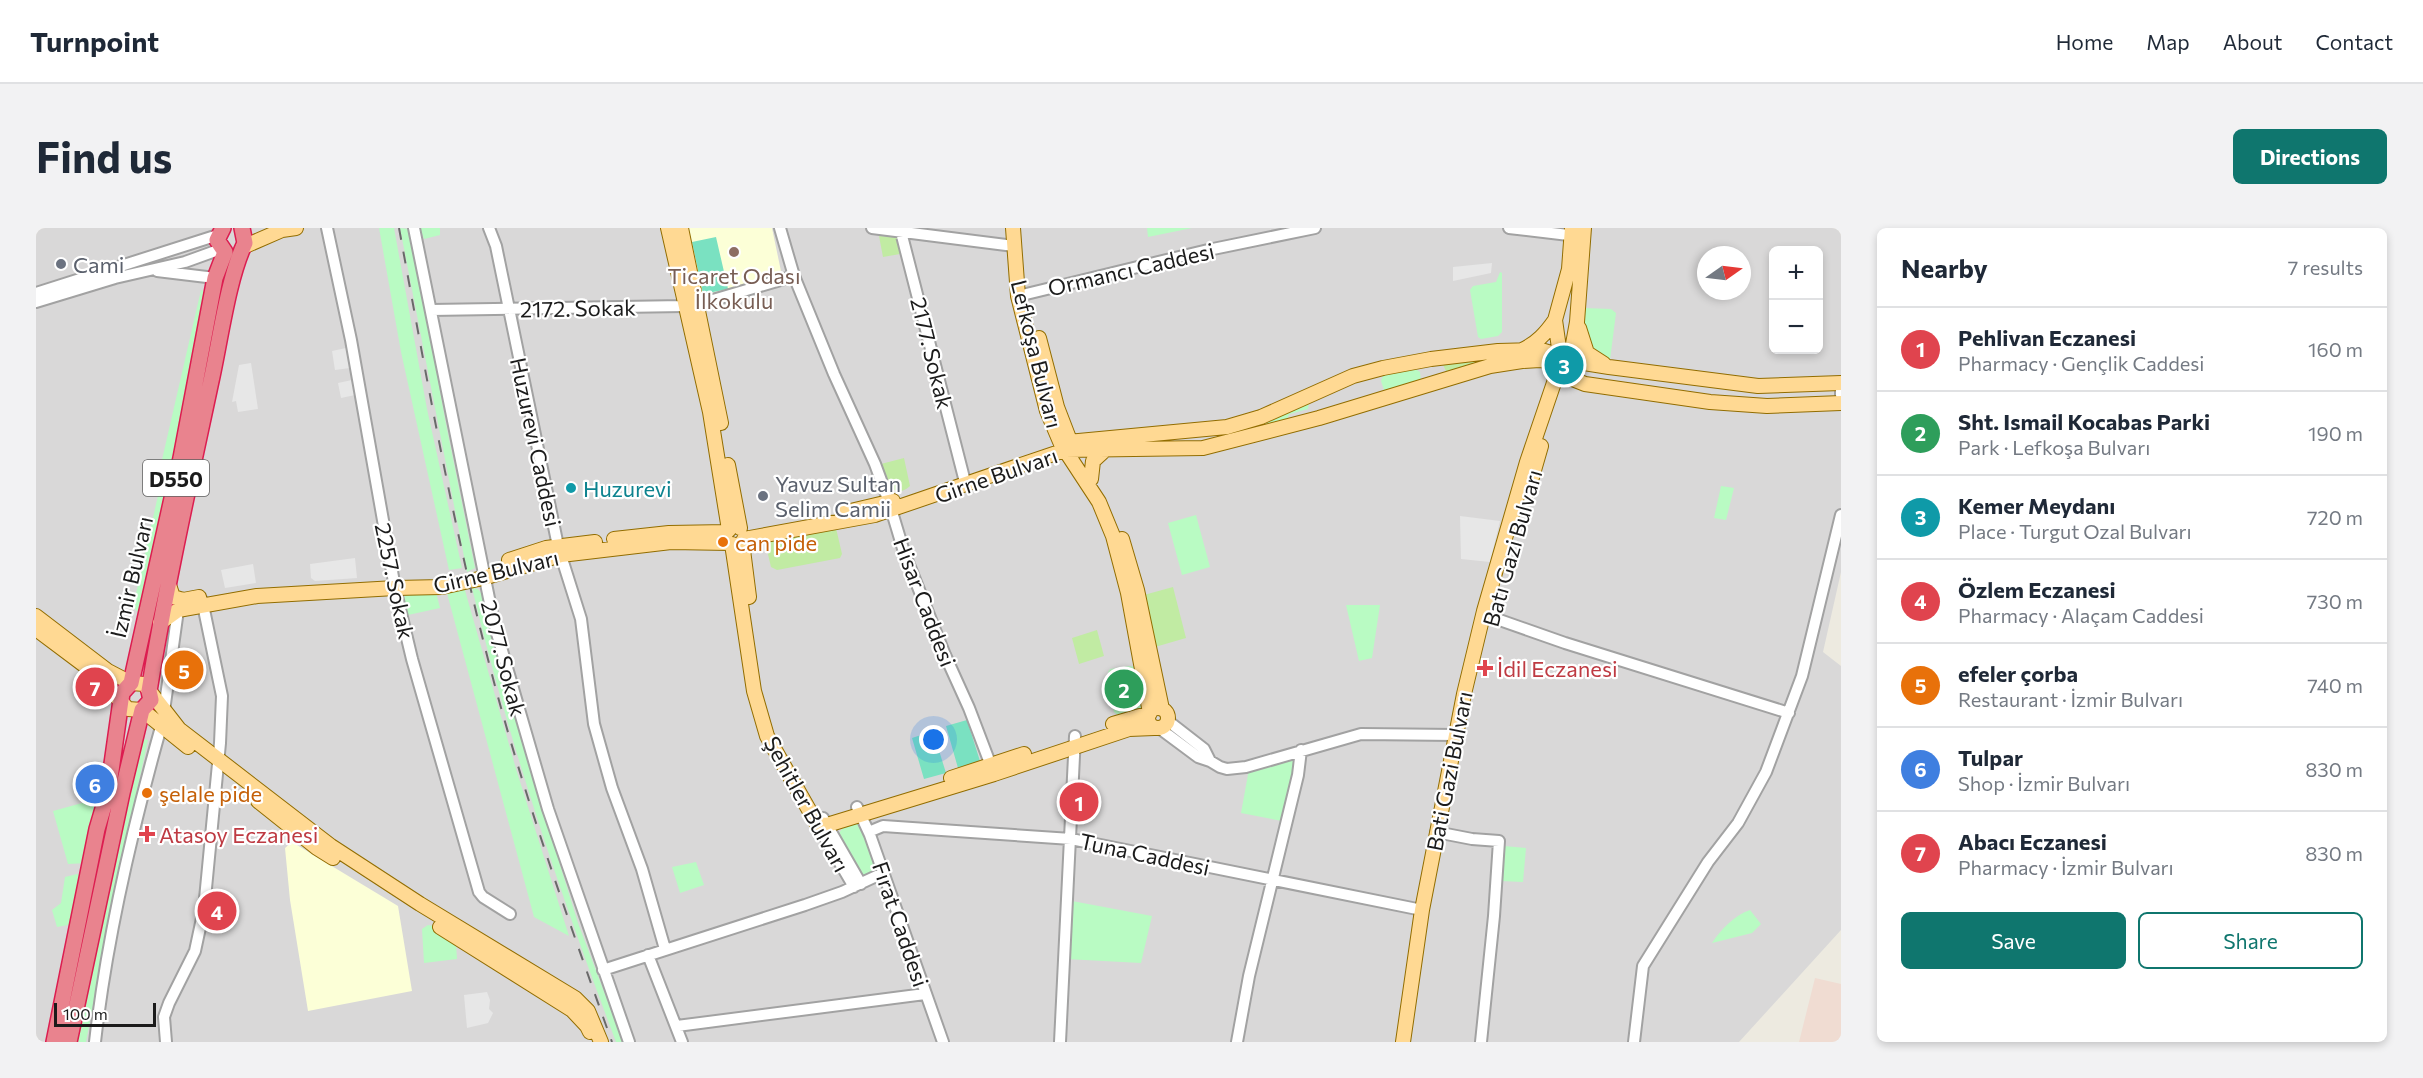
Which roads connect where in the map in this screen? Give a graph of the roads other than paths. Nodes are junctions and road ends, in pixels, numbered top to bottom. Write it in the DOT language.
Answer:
graph roads {
  1 [pos="296,228"];
  2 [pos="327,228"];
  3 [pos="414,228"];
  4 [pos="489,228"];
  5 [pos="497,228"];
  6 [pos="668,228"];
  7 [pos="681,228"];
  8 [pos="780,228"];
  9 [pos="872,228"];
  10 [pos="1013,228"];
  11 [pos="1022,228"];
  12 [pos="1255,228"];
  13 [pos="1315,228"];
  14 [pos="1509,228"];
  15 [pos="244,229"];
  16 [pos="900,230"];
  17 [pos="1578,232"];
  18 [pos="226,240"];
  19 [pos="1255,240"];
  20 [pos="496,246"];
  21 [pos="1014,246"];
  22 [pos="150,270"];
  23 [pos="794,276"];
  24 [pos="216,278"];
  25 [pos="36,292"];
  26 [pos="1022,295"];
  27 [pos="36,302"];
  28 [pos="690,305"];
  29 [pos="509,309"];
  30 [pos="431,310"];
  31 [pos="1555,320"];
  32 [pos="1577,322"];
  33 [pos="1521,350"];
  34 [pos="1564,364"];
  35 [pos="1609,367"];
  36 [pos="1841,383"];
  37 [pos="1841,388"];
  38 [pos="1841,395"];
  39 [pos="1841,403"];
  40 [pos="1067,446"];
  41 [pos="1106,450"];
  42 [pos="964,478"];
  43 [pos="1091,479"];
  44 [pos="890,506"];
  45 [pos="1841,515"];
  46 [pos="736,536"];
  47 [pos="560,550"];
  48 [pos="483,574"];
  49 [pos="168,582"];
  50 [pos="394,584"];
  51 [pos="203,601"];
  52 [pos="178,610"];
  53 [pos="1487,614"];
  54 [pos="36,616"];
  55 [pos="160,623"];
  56 [pos="38,633"];
  57 [pos="131,683"];
  58 [pos="150,691"];
  59 [pos="122,701"];
  60 [pos="142,710"];
  61 [pos="164,711"];
  62 [pos="1789,713"];
  63 [pos="1157,719"];
  64 [pos="160,727"];
  65 [pos="221,735"];
  66 [pos="1455,735"];
  67 [pos="1076,741"];
  68 [pos="199,746"];
  69 [pos="1301,750"];
  70 [pos="218,765"];
  71 [pos="993,770"];
  72 [pos="858,811"];
  73 [pos="822,822"];
  74 [pos="1439,833"];
  75 [pos="870,835"];
  76 [pos="1071,839"];
  77 [pos="883,873"];
  78 [pos="1274,880"];
  79 [pos="858,885"];
  80 [pos="1422,910"];
  81 [pos="510,914"];
  82 [pos="665,949"];
  83 [pos="648,955"];
  84 [pos="603,970"];
  85 [pos="925,994"];
  86 [pos="676,1026"];
  87 [pos="54,1042"];
  88 [pos="69,1042"];
  89 [pos="95,1042"];
  90 [pos="166,1042"];
  91 [pos="594,1042"];
  92 [pos="601,1042"];
  93 [pos="629,1042"];
  94 [pos="682,1042"];
  95 [pos="943,1042"];
  96 [pos="1060,1042"];
  97 [pos="1236,1042"];
  98 [pos="1403,1042"];
  99 [pos="1409,1042"];
  100 [pos="1481,1042"];
  101 [pos="1634,1042"];
  1 -- 18 [label="main road"];
  2 -- 50 [label="street, 2257. Sokak"];
  3 -- 30 [label="street, 2077. Sokak"];
  4 -- 20 [label="street, Huzurevi Caddesi"];
  5 -- 20 [label="street, Huzurevi Caddesi"];
  6 -- 28 [label="main road, Şehitler Bulvarı"];
  7 -- 28 [label="main road, Şehitler Bulvarı"];
  8 -- 23 [label="street, Hisar Caddesi"];
  9 -- 16 [label="street"];
  10 -- 21 [label="main road, Lefkoşa Bulvarı"];
  11 -- 26 [label="main road, Lefkoşa Bulvarı"];
  12 -- 19 [label="street"];
  13 -- 19 [label="street, Ormancı Caddesi"];
  14 -- 17 [label="street"];
  15 -- 18 [label="highway, İzmir Bulvarı / D550"];
  16 -- 21 [label="street"];
  16 -- 42 [label="street, 2177. Sokak"];
  17 -- 31 [label="main road"];
  17 -- 32 [label="main road, Bati Gazi Bulvarı"];
  18 -- 22 [label="street"];
  18 -- 24 [label="highway, İzmir Bulvarı / D550"];
  18 -- 25 [label="street"];
  18 -- 49 [label="highway, İzmir Bulvarı / D550"];
  19 -- 26 [label="street, Ormancı Caddesi"];
  20 -- 29 [label="street, Huzurevi Caddesi"];
  21 -- 26 [label="main road, Lefkoşa Bulvarı"];
  22 -- 24 [label="street"];
  22 -- 27 [label="street"];
  23 -- 28 [label="street, 2172. Sokak"];
  23 -- 44 [label="street, Hisar Caddesi"];
  24 -- 57 [label="highway, İzmir Bulvarı / D550"];
  26 -- 40 [label="main road, Lefkoşa Bulvarı"];
  28 -- 29 [label="street, 2172. Sokak"];
  28 -- 46 [label="main road, Şehitler Bulvarı"];
  29 -- 30 [label="street, 2172. Sokak"];
  29 -- 47 [label="street, Huzurevi Caddesi"];
  30 -- 48 [label="street, 2077. Sokak"];
  31 -- 33 [label="main road"];
  31 -- 34 [label="main road"];
  32 -- 34 [label="main road, Bati Gazi Bulvarı"];
  32 -- 35 [label="main road"];
  33 -- 34 [label="main road"];
  33 -- 40 [label="main road"];
  34 -- 35 [label="main road"];
  34 -- 39 [label="main road"];
  34 -- 41 [label="main road"];
  34 -- 53 [label="main road, Bati Gazi Bulvarı"];
  35 -- 36 [label="main road"];
  37 -- 38 [label="street"];
  40 -- 41 [label="main road"];
  40 -- 42 [label="main road, Girne Bulvarı"];
  40 -- 43 [label="main road, Lefkoşa Bulvarı"];
  40 -- 44 [label="main road, Girne Bulvarı"];
  40 -- 63 [label="main road, Lefkoşa Bulvarı"];
  41 -- 43 [label="main road"];
  42 -- 44 [label="main road, Girne Bulvarı"];
  43 -- 63 [label="main road, Lefkoşa Bulvarı"];
  44 -- 46 [label="main road, Girne Bulvarı"];
  44 -- 71 [label="street, Hisar Caddesi"];
  45 -- 62 [label="street"];
  46 -- 47 [label="main road, Girne Bulvarı"];
  46 -- 73 [label="main road, Şehitler Bulvarı"];
  47 -- 48 [label="main road, Girne Bulvarı"];
  47 -- 82 [label="street, Huzurevi Caddesi"];
  48 -- 50 [label="main road, Girne Bulvarı"];
  48 -- 84 [label="street, 2077. Sokak"];
  49 -- 51 [label="main road, Girne Bulvarı"];
  49 -- 55 [label="highway, İzmir Bulvarı / D550"];
  50 -- 51 [label="main road, Girne Bulvarı"];
  50 -- 81 [label="street, 2257. Sokak"];
  51 -- 52 [label="main road, Girne Bulvarı"];
  51 -- 65 [label="street"];
  52 -- 55 [label="main road, Girne Bulvarı"];
  52 -- 61 [label="street"];
  53 -- 62 [label="street"];
  53 -- 66 [label="main road, Bati Gazi Bulvarı"];
  53 -- 74 [label="main road, Batı Gazi Bulvarı"];
  54 -- 57 [label="main road"];
  55 -- 58 [label="highway, İzmir Bulvarı / D550"];
  56 -- 59 [label="main road"];
  57 -- 58 [label="main road"];
  57 -- 59 [label="highway, İzmir Bulvarı / D550"];
  58 -- 60 [label="highway, İzmir Bulvarı / D550"];
  58 -- 61 [label="main road"];
  59 -- 60 [label="main road"];
  59 -- 87 [label="highway, İzmir Bulvarı / D550"];
  60 -- 64 [label="main road"];
  60 -- 88 [label="highway, İzmir Bulvarı / D550"];
  61 -- 68 [label="main road"];
  62 -- 101 [label="street"];
  63 -- 67 [label="main road"];
  63 -- 69 [label="street"];
  64 -- 70 [label="main road"];
  64 -- 89 [label="street"];
  65 -- 68 [label="street"];
  65 -- 70 [label="street"];
  66 -- 69 [label="street"];
  66 -- 74 [label="main road, Bati Gazi Bulvarı"];
  67 -- 71 [label="main road"];
  67 -- 76 [label="street"];
  68 -- 70 [label="main road"];
  69 -- 78 [label="street"];
  70 -- 90 [label="street"];
  70 -- 91 [label="main road"];
  70 -- 92 [label="main road"];
  71 -- 72 [label="main road"];
  72 -- 73 [label="main road"];
  72 -- 75 [label="street, Fırat Caddesi"];
  73 -- 79 [label="street, Şehitler Bulvarı"];
  74 -- 80 [label="main road, Bati Gazi Bulvarı"];
  74 -- 99 [label="main road, Batı Gazi Bulvarı"];
  74 -- 100 [label="street"];
  75 -- 76 [label="street, Tuna Caddesi"];
  75 -- 77 [label="street, Fırat Caddesi"];
  76 -- 78 [label="street, Tuna Caddesi"];
  76 -- 96 [label="street"];
  77 -- 79 [label="street"];
  77 -- 85 [label="street, Fırat Caddesi"];
  78 -- 80 [label="street, Tuna Caddesi"];
  78 -- 97 [label="street"];
  79 -- 82 [label="street"];
  80 -- 98 [label="main road, Bati Gazi Bulvarı"];
  82 -- 83 [label="street"];
  83 -- 84 [label="street"];
  83 -- 86 [label="street"];
  84 -- 93 [label="street, 2077. Sokak"];
  85 -- 86 [label="street"];
  85 -- 95 [label="street, Fırat Caddesi"];
  86 -- 94 [label="street"];
}
